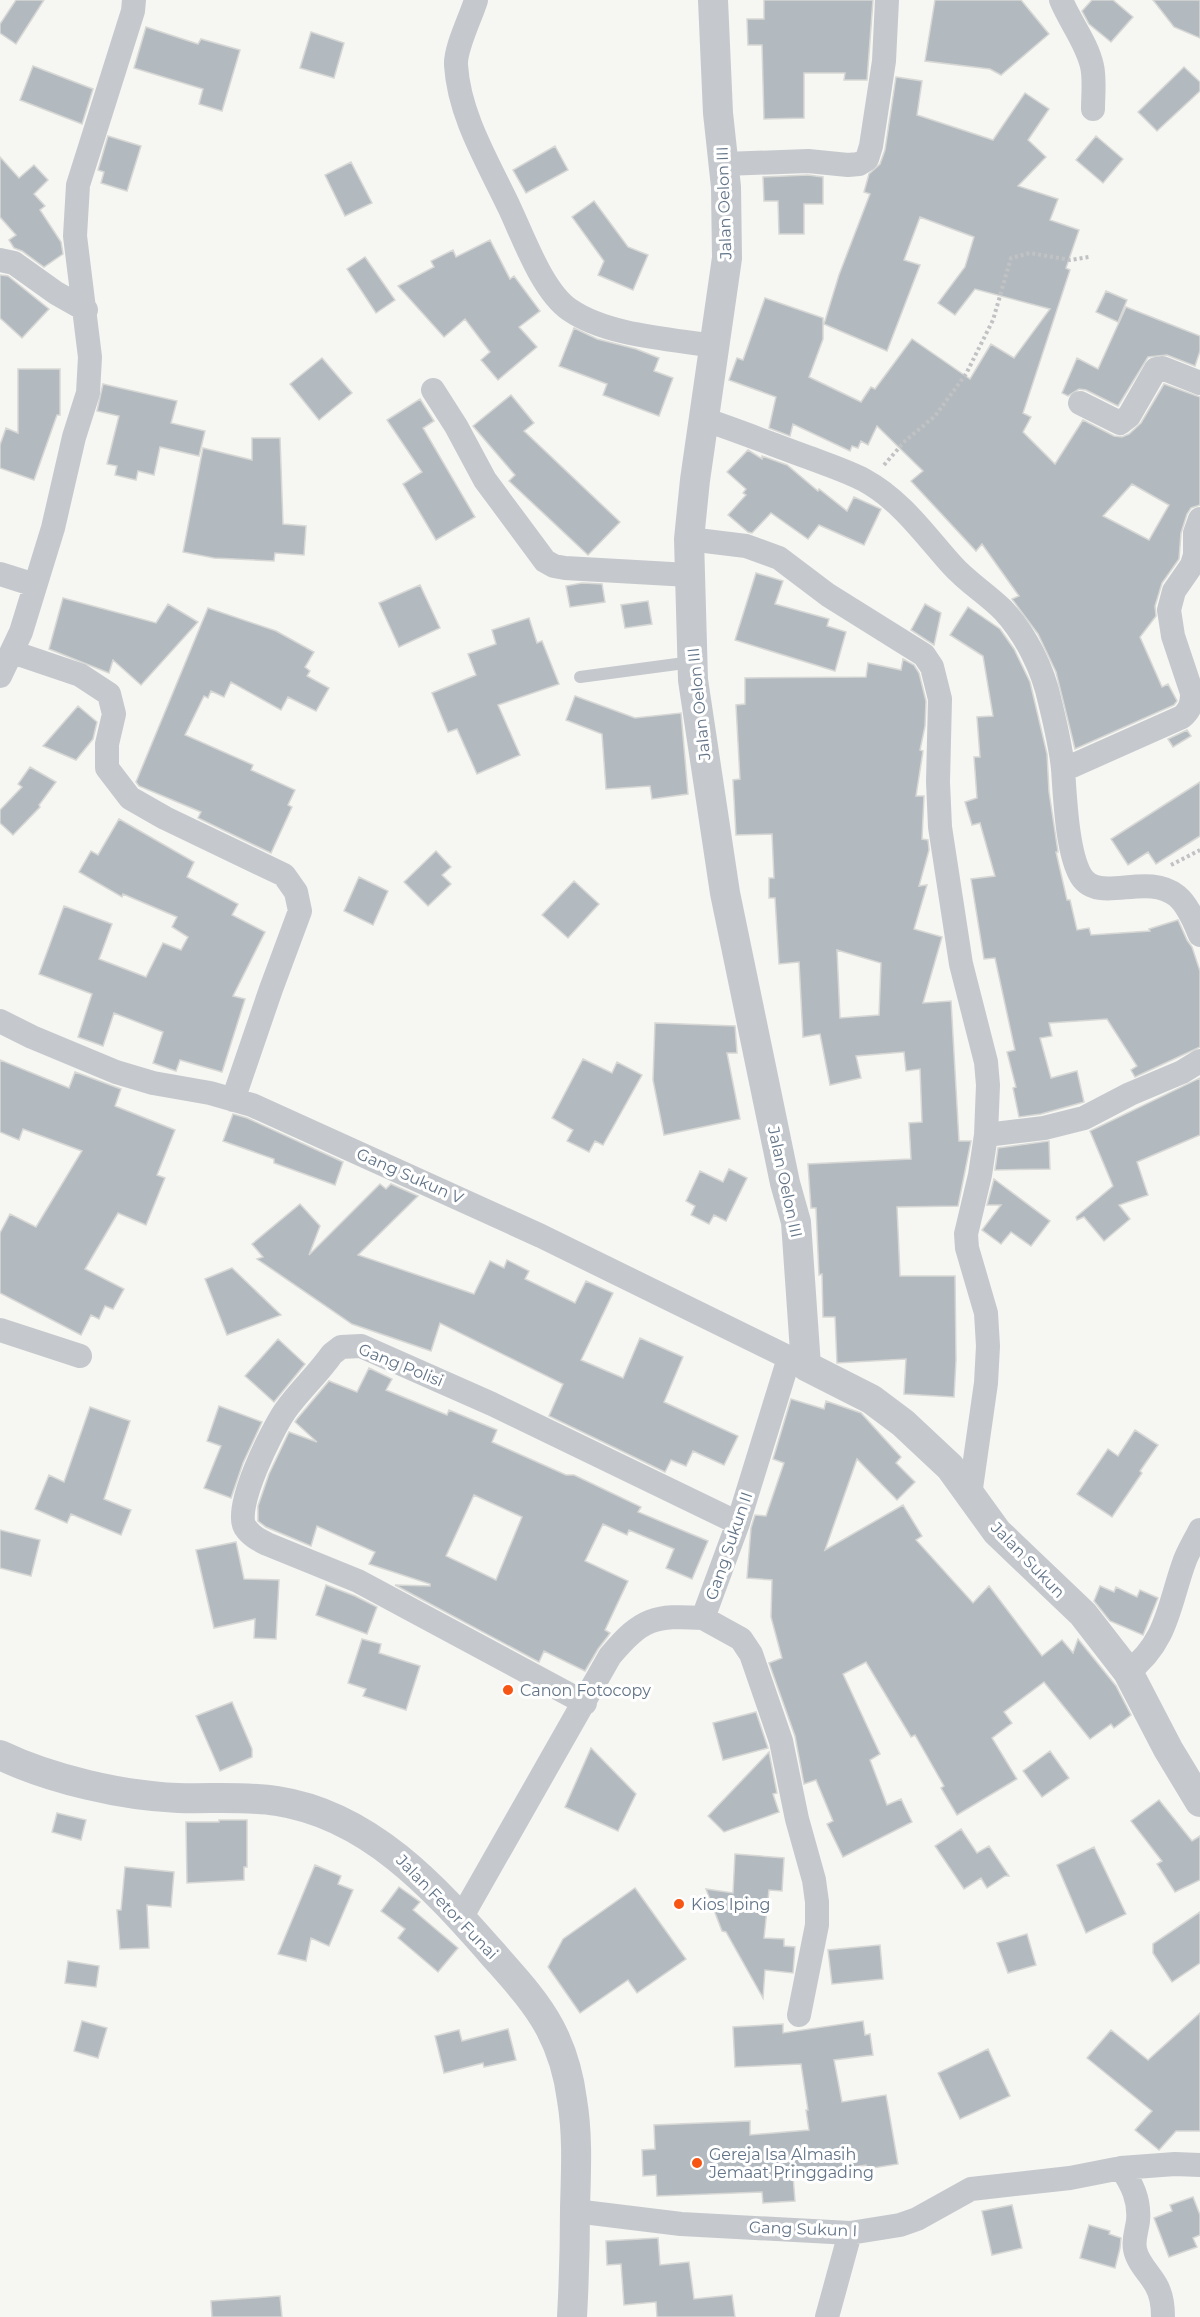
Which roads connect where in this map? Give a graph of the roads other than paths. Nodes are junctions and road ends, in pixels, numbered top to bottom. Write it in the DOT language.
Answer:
graph roads {
  1 [pos="134,0"];
  2 [pos="476,0"];
  3 [pos="713,0"];
  4 [pos="887,0"];
  5 [pos="1061,0"];
  6 [pos="1093,109"];
  7 [pos="724,164"];
  8 [pos="0,260"];
  9 [pos="86,310"];
  10 [pos="715,346"];
  11 [pos="1200,383"];
  12 [pos="433,390"];
  13 [pos="1080,403"];
  14 [pos="704,419"];
  15 [pos="1200,519"];
  16 [pos="689,539"];
  17 [pos="0,574"];
  18 [pos="689,575"];
  19 [pos="35,585"];
  20 [pos="12,652"];
  21 [pos="693,662"];
  22 [pos="0,676"];
  23 [pos="580,677"];
  24 [pos="1063,770"];
  25 [pos="1200,935"];
  26 [pos="0,1021"];
  27 [pos="1200,1061"];
  28 [pos="233,1100"];
  29 [pos="986,1135"];
  30 [pos="0,1330"];
  31 [pos="80,1356"];
  32 [pos="798,1362"];
  33 [pos="970,1495"];
  34 [pos="738,1523"];
  35 [pos="1200,1530"];
  36 [pos="703,1618"];
  37 [pos="1128,1672"];
  38 [pos="585,1703"];
  39 [pos="0,1755"];
  40 [pos="1199,1796"];
  41 [pos="461,1918"];
  42 [pos="799,2015"];
  43 [pos="1200,2165"];
  44 [pos="1121,2168"];
  45 [pos="575,2211"];
  46 [pos="850,2233"];
  47 [pos="572,2317"];
  48 [pos="827,2317"];
  49 [pos="1163,2317"];
  1 -- 9 [label="street"];
  2 -- 10 [label="street"];
  3 -- 7 [label="street, Jalan Oelon III"];
  4 -- 7 [label="street"];
  5 -- 6 [label="street"];
  7 -- 10 [label="street, Jalan Oelon III"];
  8 -- 9 [label="street"];
  9 -- 19 [label="street"];
  10 -- 14 [label="street, Jalan Oelon III"];
  11 -- 13 [label="street"];
  12 -- 18 [label="street"];
  14 -- 16 [label="street, Jalan Oelon III"];
  14 -- 24 [label="street"];
  15 -- 24 [label="street"];
  16 -- 18 [label="street, Jalan Oelon III"];
  16 -- 29 [label="street"];
  17 -- 19 [label="street"];
  18 -- 21 [label="street, Jalan Oelon III"];
  19 -- 20 [label="street"];
  20 -- 22 [label="street"];
  20 -- 28 [label="street"];
  21 -- 23 [label="lane"];
  21 -- 32 [label="street, Jalan Oelon III"];
  24 -- 25 [label="street"];
  26 -- 28 [label="street, Gang Sukun V"];
  27 -- 29 [label="street"];
  28 -- 32 [label="street, Gang Sukun V"];
  29 -- 33 [label="street"];
  30 -- 31 [label="street"];
  32 -- 33 [label="street, Jalan Sukun"];
  32 -- 34 [label="street, Gang Sukun II"];
  33 -- 37 [label="street, Jalan Sukun"];
  34 -- 36 [label="street, Gang Sukun II"];
  34 -- 38 [label="street, Gang Polisi"];
  35 -- 37 [label="street"];
  36 -- 38 [label="street, Gang Sukun II"];
  36 -- 42 [label="street"];
  37 -- 40 [label="street, Jalan Sukun"];
  38 -- 41 [label="street, Gang Sukun II"];
  39 -- 41 [label="street, Jalan Fetor Funai"];
  41 -- 45 [label="street, Jalan Fetor Funai"];
  43 -- 44 [label="street, Gang Sukun I"];
  44 -- 46 [label="street, Gang Sukun I"];
  44 -- 49 [label="street"];
  45 -- 46 [label="street, Gang Sukun I"];
  45 -- 47 [label="street, Jalan Fetor Funai"];
  46 -- 48 [label="street"];
}
